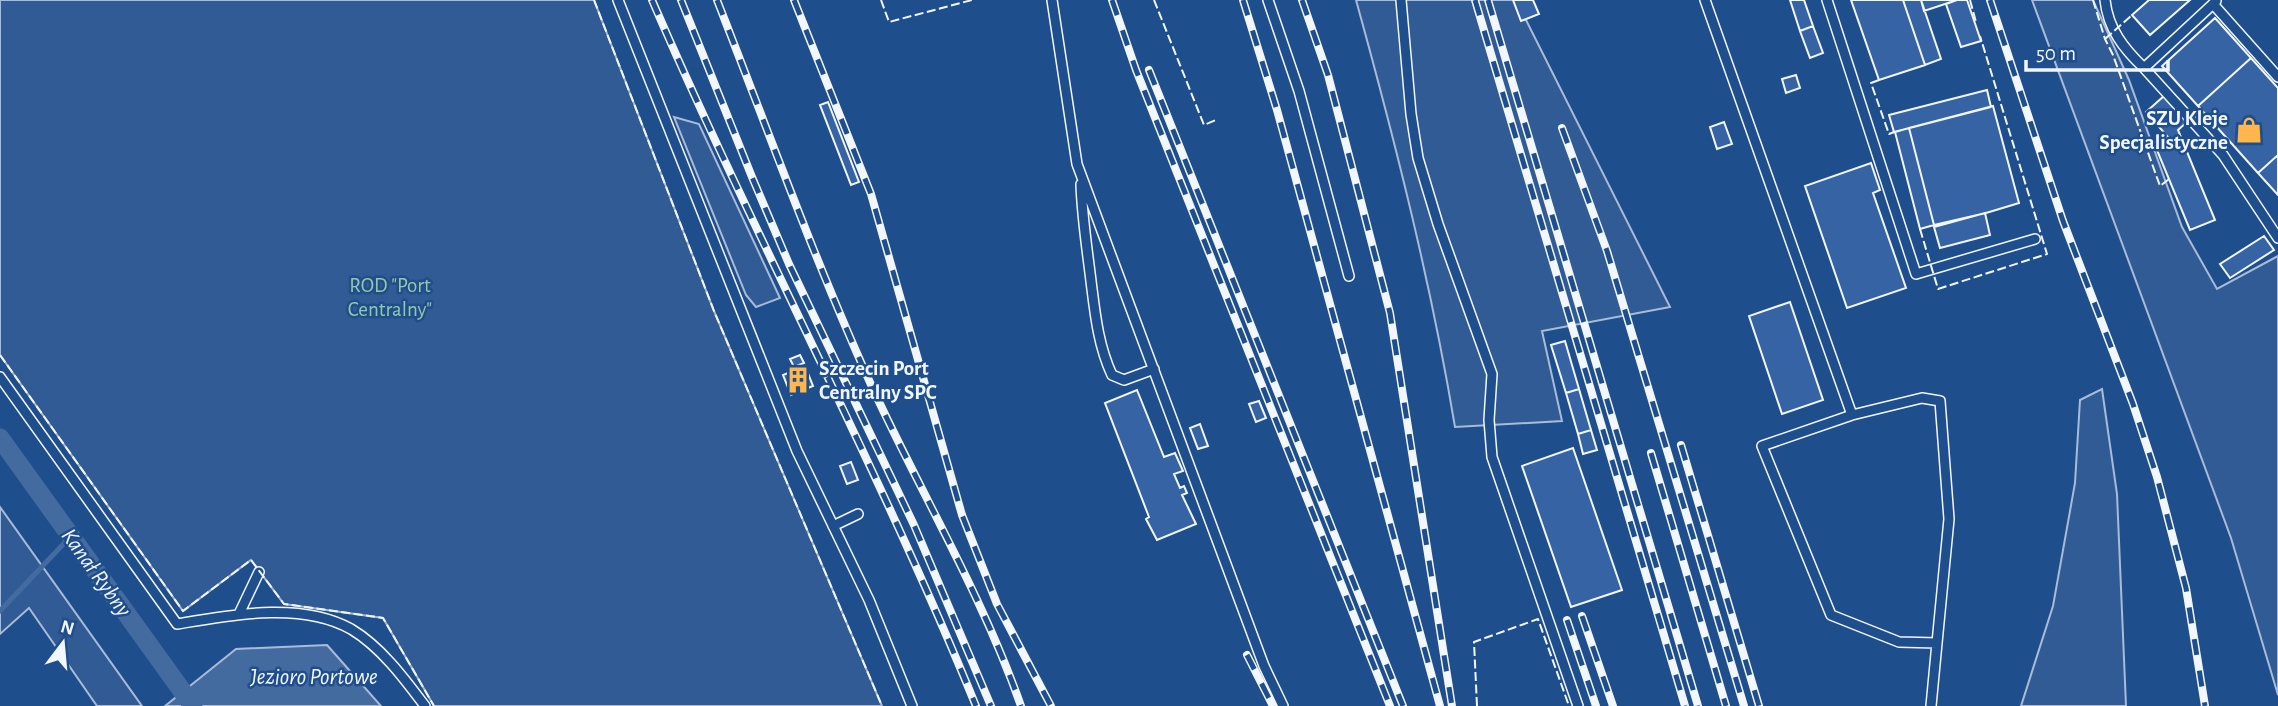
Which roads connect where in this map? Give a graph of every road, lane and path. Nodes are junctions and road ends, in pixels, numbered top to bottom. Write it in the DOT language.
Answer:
graph roads {
  1 [pos="618,0"];
  2 [pos="1052,0"];
  3 [pos="1268,0"];
  4 [pos="1401,0"];
  5 [pos="1705,0"];
  6 [pos="1827,0"];
  7 [pos="2105,0"];
  8 [pos="2216,2"];
  9 [pos="2144,68"];
  10 [pos="2278,77"];
  11 [pos="1081,174"];
  12 [pos="2278,238"];
  13 [pos="2035,239"];
  14 [pos="1349,276"];
  15 [pos="1154,369"];
  16 [pos="0,377"];
  17 [pos="1852,415"];
  18 [pos="858,514"];
  19 [pos="833,526"];
  20 [pos="259,572"];
  21 [pos="239,614"];
  22 [pos="1937,643"];
  23 [pos="425,706"];
  24 [pos="912,706"];
  25 [pos="1283,706"];
  26 [pos="1578,706"];
  27 [pos="1931,706"];
  1 -- 19 [label="lane"];
  2 -- 11 [label="lane"];
  3 -- 14 [label="lane"];
  4 -- 26 [label="lane"];
  5 -- 17 [label="lane"];
  6 -- 13 [label="lane"];
  7 -- 9 [label="lane"];
  8 -- 9 [label="lane"];
  8 -- 10 [label="lane"];
  9 -- 12 [label="lane"];
  11 -- 15 [label="lane"];
  11 -- 15 [label="lane"];
  15 -- 25 [label="lane"];
  16 -- 21 [label="lane"];
  17 -- 22 [label="lane"];
  17 -- 22 [label="lane"];
  18 -- 19 [label="lane"];
  19 -- 24 [label="lane"];
  20 -- 21 [label="lane"];
  21 -- 23 [label="lane"];
  22 -- 27 [label="lane"];
}
